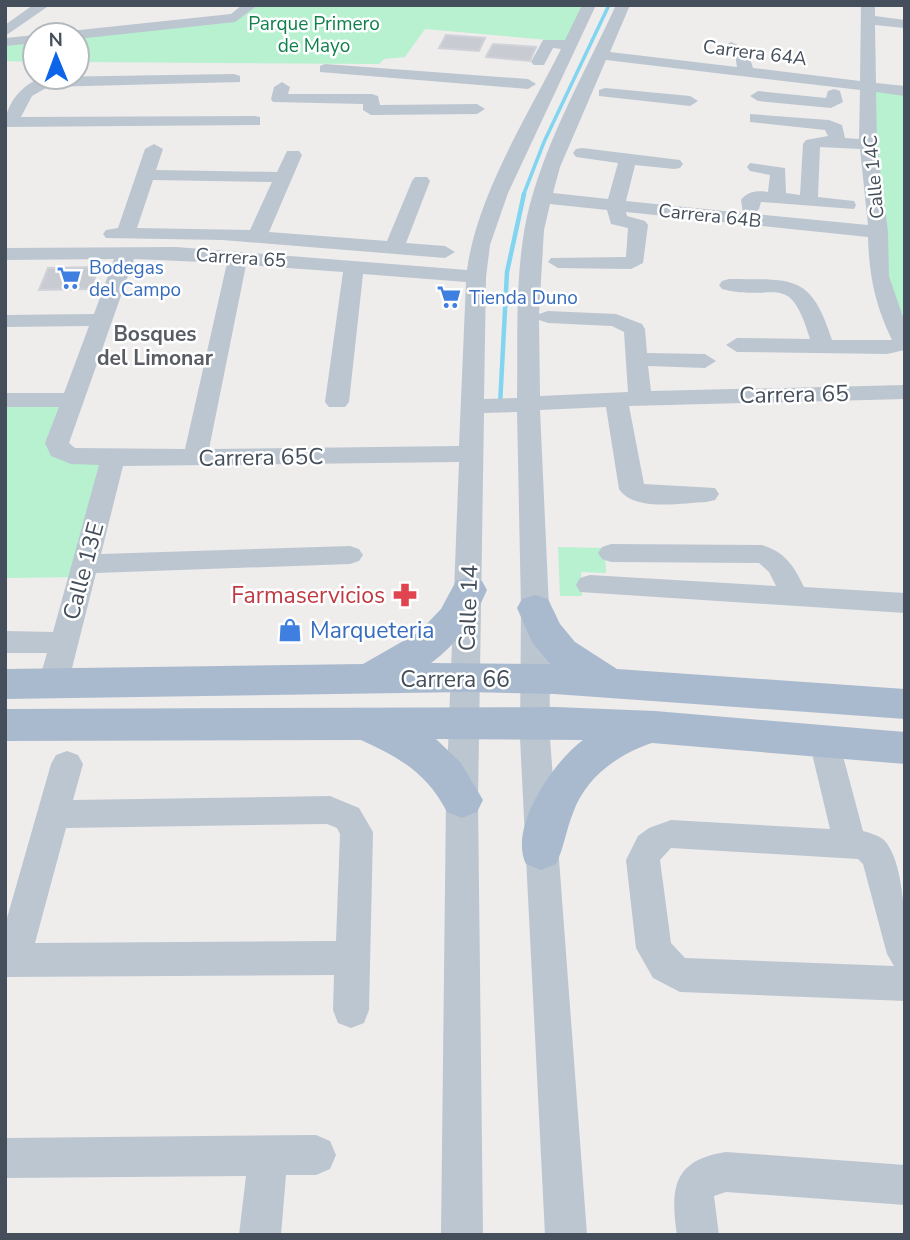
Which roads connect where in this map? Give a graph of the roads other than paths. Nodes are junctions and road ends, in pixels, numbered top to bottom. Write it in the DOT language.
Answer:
graph roads {
  1 [pos="43,5"];
  2 [pos="251,5"];
  3 [pos="589,5"];
  4 [pos="623,5"];
  5 [pos="135,12"];
  6 [pos="868,13"];
  7 [pos="905,24"];
  8 [pos="108,31"];
  9 [pos="6,33"];
  10 [pos="91,33"];
  11 [pos="570,45"];
  12 [pos="731,46"];
  13 [pos="600,55"];
  14 [pos="539,62"];
  15 [pos="659,62"];
  16 [pos="441,67"];
  17 [pos="325,69"];
  18 [pos="558,73"];
  19 [pos="747,73"];
  20 [pos="528,84"];
  21 [pos="282,87"];
  22 [pos="868,87"];
  23 [pos="905,91"];
  24 [pos="5,93"];
  25 [pos="26,93"];
  26 [pos="605,93"];
  27 [pos="758,96"];
  28 [pos="648,97"];
  29 [pos="793,100"];
  30 [pos="691,101"];
  31 [pos="433,109"];
  32 [pos="477,109"];
  33 [pos="371,110"];
  34 [pos="324,116"];
  35 [pos="756,118"];
  36 [pos="220,121"];
  37 [pos="254,121"];
  38 [pos="791,121"];
  39 [pos="8,122"];
  40 [pos="822,124"];
  41 [pos="433,128"];
  42 [pos="837,142"];
  43 [pos="868,145"];
  44 [pos="153,149"];
  45 [pos="582,153"];
  46 [pos="293,155"];
  47 [pos="628,158"];
  48 [pos="674,163"];
  49 [pos="756,167"];
  50 [pos="145,175"];
  51 [pos="283,177"];
  52 [pos="421,181"];
  53 [pos="777,197"];
  54 [pos="543,198"];
  55 [pos="809,201"];
  56 [pos="847,205"];
  57 [pos="750,209"];
  58 [pos="616,213"];
  59 [pos="563,219"];
  60 [pos="878,232"];
  61 [pos="181,233"];
  62 [pos="5,235"];
  63 [pos="257,237"];
  64 [pos="126,244"];
  65 [pos="394,248"];
  66 [pos="445,252"];
  67 [pos="176,253"];
  68 [pos="5,254"];
  69 [pos="238,257"];
  70 [pos="558,262"];
  71 [pos="354,265"];
  72 [pos="476,276"];
  73 [pos="729,285"];
  74 [pos="548,317"];
  75 [pos="102,320"];
  76 [pos="5,321"];
  77 [pos="905,344"];
  78 [pos="737,345"];
  79 [pos="823,346"];
  80 [pos="852,347"];
  81 [pos="637,359"];
  82 [pos="705,361"];
  83 [pos="861,368"];
  84 [pos="905,392"];
  85 [pos="640,398"];
  86 [pos="616,399"];
  87 [pos="5,400"];
  88 [pos="72,400"];
  89 [pos="337,402"];
  90 [pos="530,403"];
  91 [pos="473,407"];
  92 [pos="472,454"];
  93 [pos="113,458"];
  94 [pos="195,458"];
  95 [pos="706,494"];
  96 [pos="611,553"];
  97 [pos="350,555"];
  98 [pos="85,564"];
  99 [pos="590,584"];
  100 [pos="469,590"];
  101 [pos="794,595"];
  102 [pos="905,603"];
  103 [pos="535,608"];
  104 [pos="5,642"];
  105 [pos="64,643"];
  106 [pos="467,677"];
  107 [pos="536,678"];
  108 [pos="351,681"];
  109 [pos="128,683"];
  110 [pos="5,684"];
  111 [pos="53,684"];
  112 [pos="620,684"];
  113 [pos="905,704"];
  114 [pos="464,722"];
  115 [pos="535,723"];
  116 [pos="118,724"];
  117 [pos="5,725"];
  118 [pos="340,725"];
  119 [pos="655,727"];
  120 [pos="824,741"];
  121 [pos="905,748"];
  122 [pos="67,764"];
  123 [pos="462,800"];
  124 [pos="53,814"];
  125 [pos="850,842"];
  126 [pos="541,851"];
  127 [pos="905,954"];
  128 [pos="353,958"];
  129 [pos="9,960"];
  130 [pos="905,984"];
  131 [pos="351,1010"];
  132 [pos="316,1154"];
  133 [pos="268,1155"];
  134 [pos="5,1158"];
  135 [pos="905,1185"];
  136 [pos="260,1235"];
  137 [pos="462,1235"];
  138 [pos="566,1235"];
  139 [pos="698,1235"];
  1 -- 9 [label="street"];
  2 -- 8 [label="street"];
  3 -- 11 [label="street, Calle 14"];
  4 -- 13 [label="street"];
  5 -- 8 [label="street"];
  6 -- 7 [label="street"];
  6 -- 22 [label="street, Calle 14C"];
  8 -- 10 [label="street"];
  11 -- 14 [label="street"];
  11 -- 18 [label="street, Calle 14"];
  12 -- 19 [label="street"];
  13 -- 15 [label="street, Carrera 64A"];
  13 -- 54 [label="street"];
  15 -- 19 [label="street, Carrera 64A"];
  15 -- 28 [label="street"];
  16 -- 17 [label="street"];
  16 -- 18 [label="street"];
  16 -- 20 [label="street"];
  16 -- 31 [label="street"];
  18 -- 72 [label="street, Calle 14"];
  19 -- 22 [label="street, Carrera 64A"];
  21 -- 33 [label="street"];
  22 -- 23 [label="street, Carrera 64A"];
  22 -- 43 [label="street, Calle 14C"];
  24 -- 25 [label="street"];
  25 -- 36 [label="street"];
  25 -- 39 [label="street"];
  26 -- 28 [label="street"];
  27 -- 29 [label="street"];
  28 -- 30 [label="street"];
  29 -- 38 [label="street"];
  29 -- 40 [label="street"];
  31 -- 32 [label="street"];
  31 -- 33 [label="street"];
  31 -- 41 [label="street"];
  33 -- 34 [label="street"];
  35 -- 38 [label="street"];
  36 -- 37 [label="street"];
  36 -- 39 [label="street"];
  38 -- 40 [label="street"];
  40 -- 42 [label="street"];
  42 -- 43 [label="street"];
  42 -- 55 [label="street"];
  43 -- 60 [label="street, Calle 14C"];
  44 -- 50 [label="street"];
  45 -- 47 [label="street"];
  46 -- 51 [label="street"];
  47 -- 48 [label="street"];
  47 -- 58 [label="street"];
  49 -- 53 [label="street"];
  50 -- 51 [label="street"];
  50 -- 64 [label="street"];
  51 -- 63 [label="street"];
  52 -- 65 [label="street"];
  53 -- 55 [label="street"];
  53 -- 57 [label="street"];
  54 -- 58 [label="street, Carrera 64B"];
  54 -- 90 [label="street"];
  55 -- 56 [label="street"];
  58 -- 59 [label="street"];
  58 -- 60 [label="street, Carrera 64B"];
  58 -- 70 [label="street"];
  60 -- 77 [label="street, Calle 14C"];
  61 -- 63 [label="street"];
  61 -- 64 [label="street"];
  61 -- 67 [label="street"];
  62 -- 64 [label="street"];
  63 -- 65 [label="street"];
  64 -- 67 [label="street, Carrera 65"];
  64 -- 68 [label="street, Carrera 65"];
  64 -- 75 [label="street"];
  65 -- 66 [label="street"];
  67 -- 69 [label="street, Carrera 65"];
  69 -- 71 [label="street, Carrera 65"];
  69 -- 94 [label="street"];
  71 -- 72 [label="street, Carrera 65"];
  71 -- 89 [label="street"];
  72 -- 91 [label="street, Calle 14"];
  73 -- 79 [label="street"];
  74 -- 81 [label="street"];
  75 -- 76 [label="street"];
  75 -- 88 [label="street"];
  77 -- 80 [label="street"];
  78 -- 79 [label="street"];
  79 -- 80 [label="street"];
  80 -- 83 [label="street"];
  81 -- 82 [label="street"];
  81 -- 85 [label="street"];
  84 -- 85 [label="street, Carrera 65"];
  85 -- 86 [label="street, Carrera 65"];
  86 -- 90 [label="street, Carrera 65"];
  86 -- 95 [label="street"];
  87 -- 88 [label="street"];
  88 -- 93 [label="street, Carrera 65C"];
  90 -- 91 [label="street, Carrera 65"];
  90 -- 103 [label="street"];
  91 -- 92 [label="street, Calle 14"];
  92 -- 94 [label="street, Carrera 65C"];
  92 -- 100 [label="street, Calle 14"];
  93 -- 94 [label="street, Carrera 65C"];
  93 -- 98 [label="street, Calle 13E"];
  96 -- 101 [label="street"];
  97 -- 98 [label="street"];
  98 -- 105 [label="street, Calle 13E"];
  99 -- 101 [label="street"];
  100 -- 106 [label="street, Calle 14"];
  100 -- 108 [label="main road"];
  101 -- 102 [label="street"];
  103 -- 107 [label="street"];
  103 -- 112 [label="main road"];
  104 -- 105 [label="street"];
  105 -- 111 [label="street, Calle 13E"];
  106 -- 107 [label="main road, Carrera 66"];
  106 -- 108 [label="main road, Carrera 66"];
  106 -- 114 [label="street, Calle 14"];
  107 -- 112 [label="main road, Carrera 66"];
  107 -- 115 [label="street"];
  108 -- 109 [label="main road, Carrera 66"];
  109 -- 111 [label="main road, Carrera 66"];
  109 -- 116 [label="main road"];
  110 -- 111 [label="main road, Carrera 66"];
  112 -- 113 [label="main road, Carrera 66"];
  114 -- 115 [label="main road, Carrera 66"];
  114 -- 118 [label="main road, Carrera 66"];
  114 -- 123 [label="street, Calle 14"];
  115 -- 119 [label="main road, Carrera 66"];
  115 -- 126 [label="street"];
  116 -- 117 [label="main road, Carrera 66"];
  116 -- 118 [label="main road, Carrera 66"];
  118 -- 123 [label="main road"];
  119 -- 120 [label="main road, Carrera 66"];
  119 -- 126 [label="main road"];
  120 -- 121 [label="main road, Carrera 66"];
  120 -- 125 [label="street"];
  122 -- 124 [label="street"];
  123 -- 137 [label="street, Calle 14"];
  124 -- 128 [label="street"];
  124 -- 129 [label="street"];
  125 -- 127 [label="street"];
  125 -- 130 [label="street"];
  126 -- 138 [label="street"];
  128 -- 129 [label="street"];
  128 -- 131 [label="street"];
  132 -- 133 [label="street"];
  133 -- 134 [label="street"];
  133 -- 136 [label="street"];
  135 -- 139 [label="street"];
}
